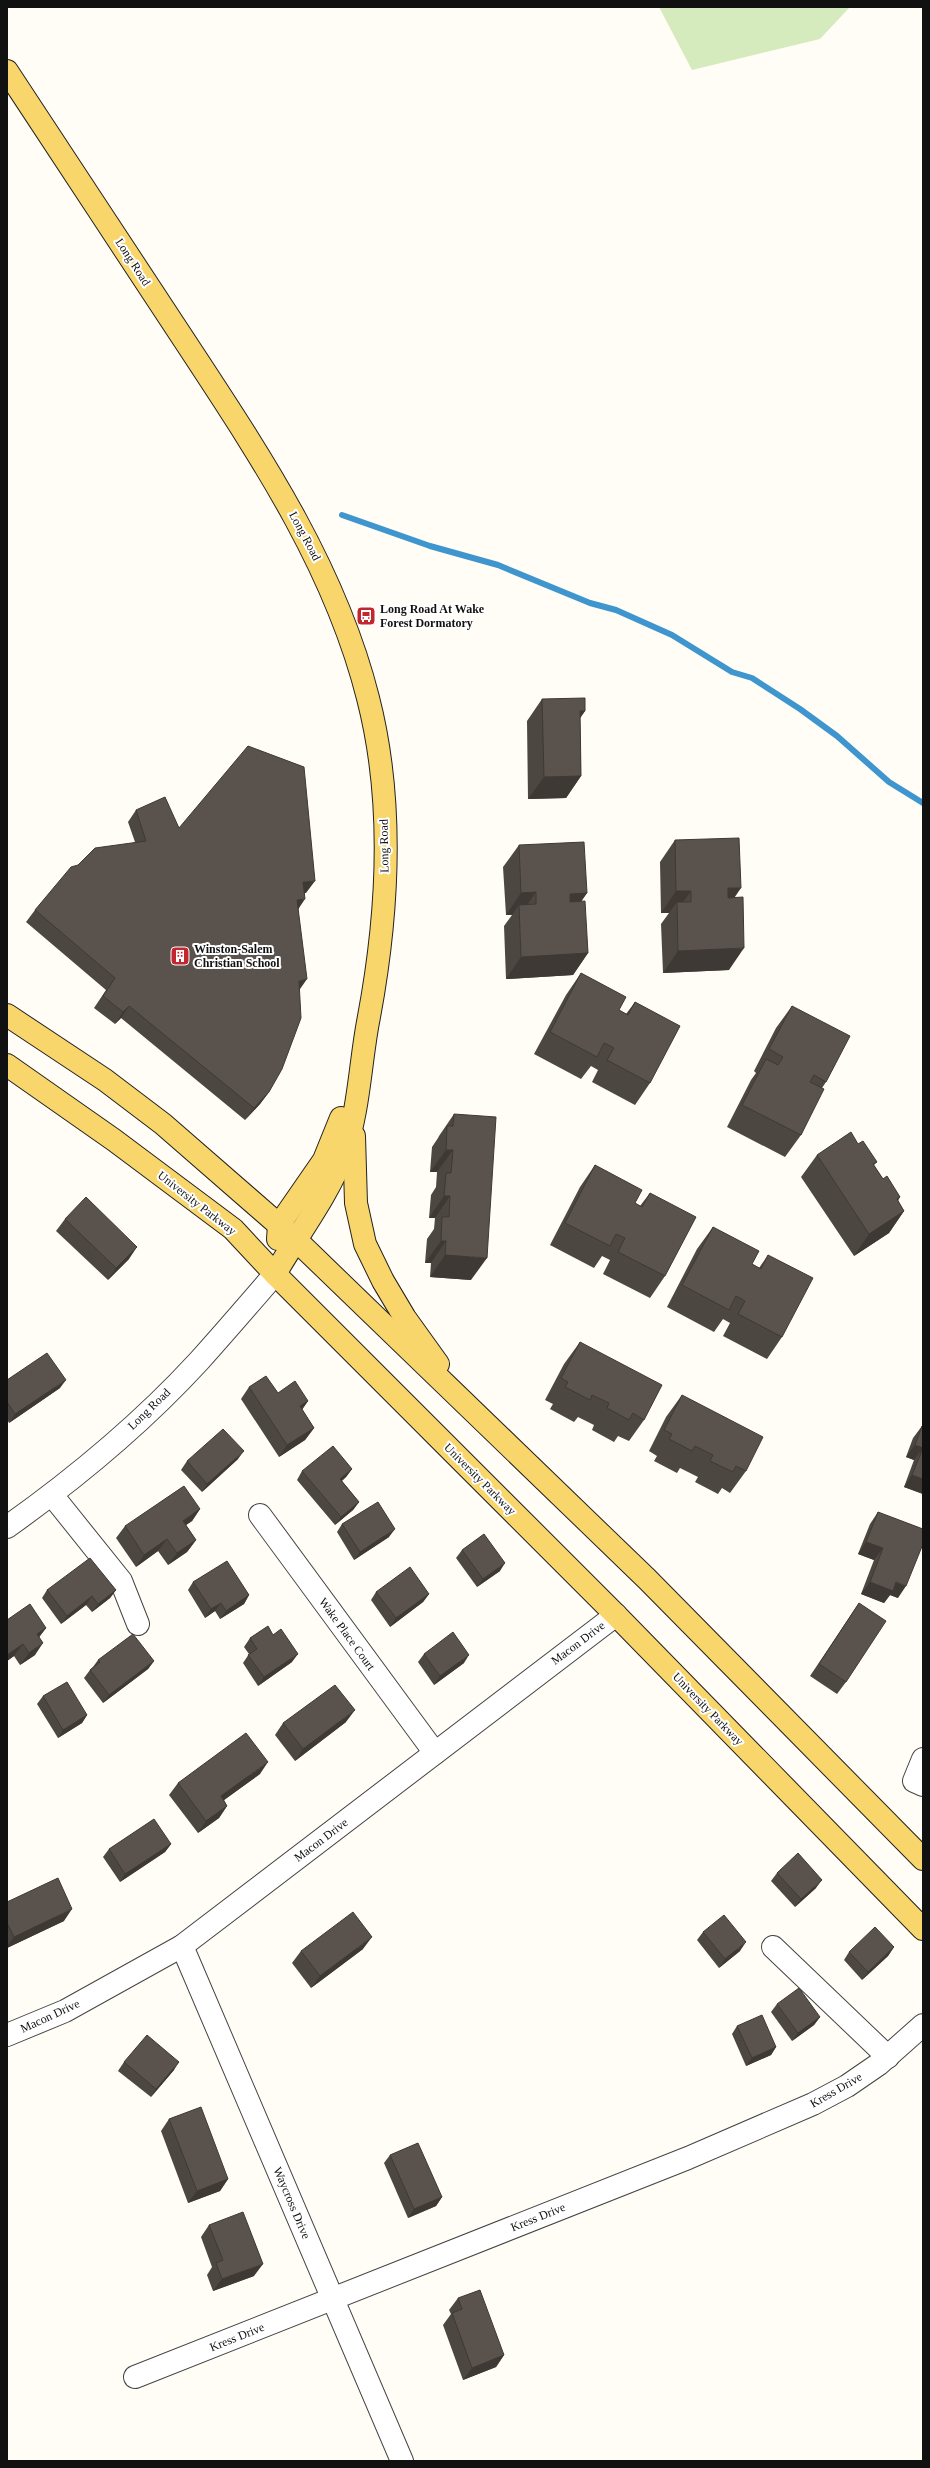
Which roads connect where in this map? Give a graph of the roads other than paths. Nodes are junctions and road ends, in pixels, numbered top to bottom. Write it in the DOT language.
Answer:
graph roads {
  1 [pos="7,71"];
  2 [pos="7,1015"];
  3 [pos="7,1066"];
  4 [pos="360,1073"];
  5 [pos="353,1127"];
  6 [pos="279,1225"];
  7 [pos="295,1239"];
  8 [pos="275,1274"];
  9 [pos="444,1384"];
  10 [pos="52,1495"];
  11 [pos="260,1515"];
  12 [pos="7,1527"];
  13 [pos="616,1615"];
  14 [pos="138,1624"];
  15 [pos="435,1753"];
  16 [pos="923,1759"];
  17 [pos="923,1785"];
  18 [pos="919,1852"];
  19 [pos="923,1929"];
  20 [pos="182,1946"];
  21 [pos="773,1947"];
  22 [pos="923,2025"];
  23 [pos="7,2035"];
  24 [pos="888,2057"];
  25 [pos="333,2299"];
  26 [pos="135,2377"];
  27 [pos="402,2461"];
  1 -- 4 [label="main road, Long Road"];
  2 -- 6 [label="main road"];
  3 -- 8 [label="main road, University Parkway"];
  4 -- 5 [label="main road, Long Road"];
  4 -- 6 [label="main road, Long Road"];
  5 -- 7 [label="main road, Long Road"];
  5 -- 9 [label="main road"];
  6 -- 7 [label="main road"];
  6 -- 8 [label="main road"];
  7 -- 8 [label="main road, Long Road"];
  7 -- 9 [label="main road"];
  8 -- 10 [label="street, Long Road"];
  8 -- 13 [label="main road, University Parkway"];
  9 -- 18 [label="main road"];
  10 -- 12 [label="street, Long Road"];
  10 -- 14 [label="street"];
  11 -- 15 [label="street, Wake Place Court"];
  13 -- 15 [label="street, Macon Drive"];
  13 -- 19 [label="main road, University Parkway"];
  15 -- 20 [label="street, Macon Drive"];
  16 -- 17 [label="street"];
  20 -- 23 [label="street, Macon Drive"];
  20 -- 25 [label="street, Waycross Drive"];
  21 -- 24 [label="street"];
  22 -- 24 [label="street, Kress Drive"];
  24 -- 25 [label="street, Kress Drive"];
  25 -- 26 [label="street, Kress Drive"];
  25 -- 27 [label="street, Waycross Drive"];
}
